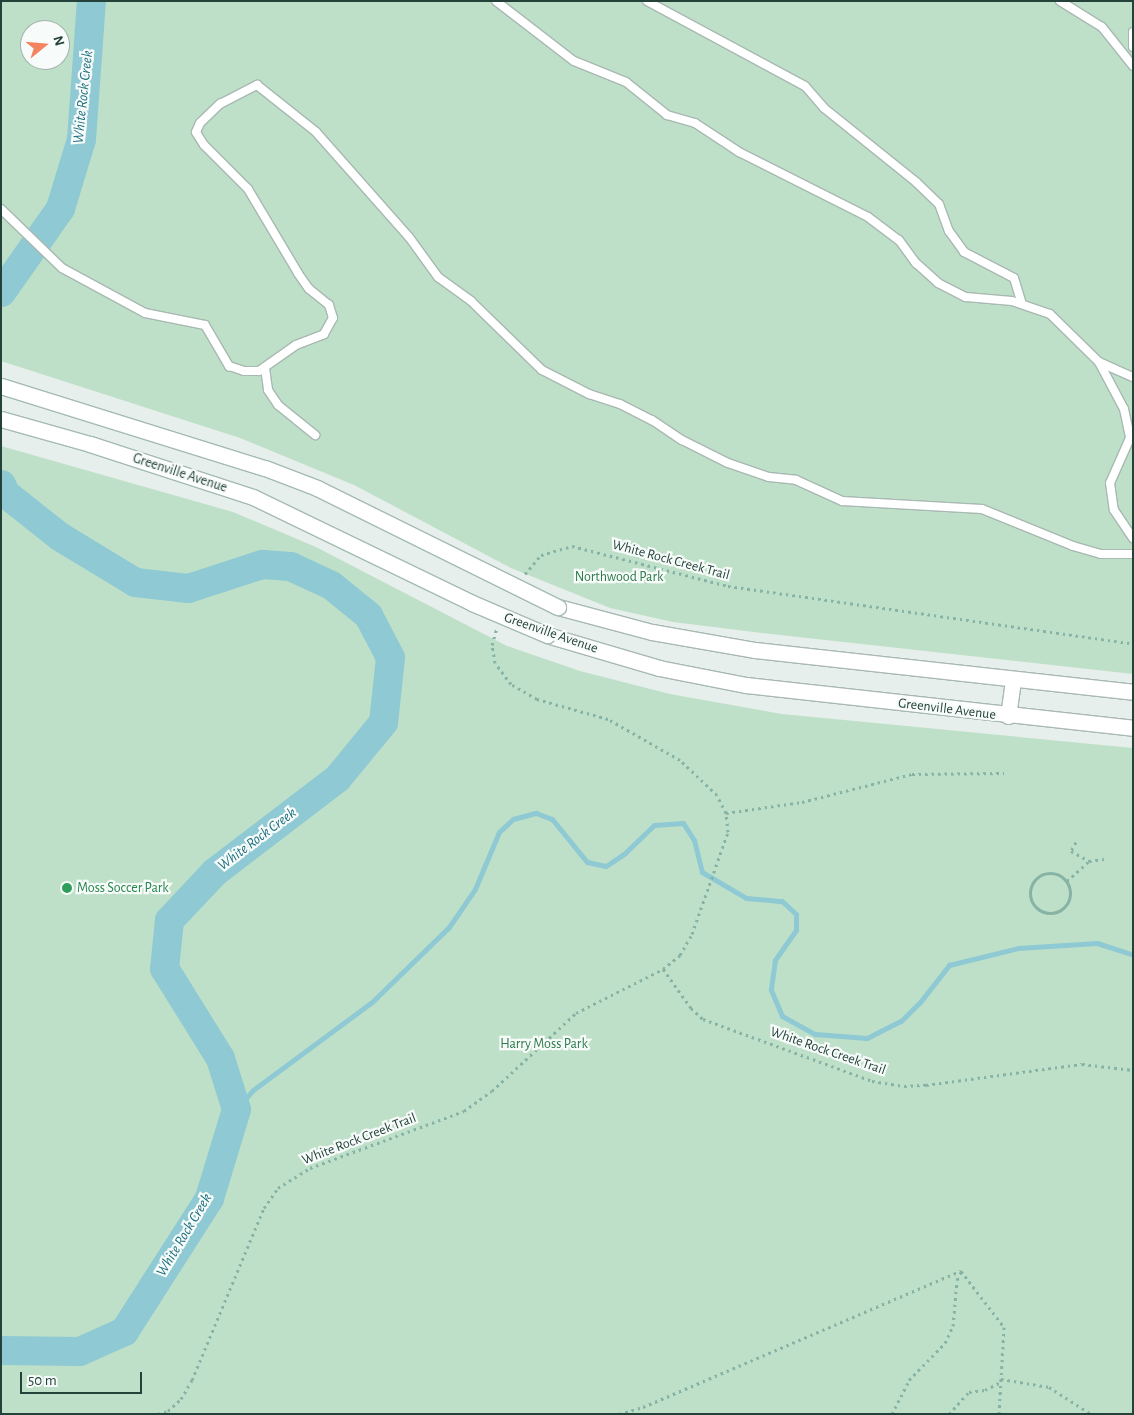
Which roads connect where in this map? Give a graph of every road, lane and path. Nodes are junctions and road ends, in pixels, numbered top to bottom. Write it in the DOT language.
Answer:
graph roads {
  1 [pos="496,1"];
  2 [pos="647,1"];
  3 [pos="1060,1"];
  4 [pos="1133,32"];
  5 [pos="1133,47"];
  6 [pos="1133,66"];
  7 [pos="1,209"];
  8 [pos="1022,304"];
  9 [pos="1099,362"];
  10 [pos="265,368"];
  11 [pos="1133,377"];
  12 [pos="1,386"];
  13 [pos="1,419"];
  14 [pos="315,435"];
  15 [pos="1133,538"];
  16 [pos="1133,554"];
  17 [pos="524,576"];
  18 [pos="499,624"];
  19 [pos="1133,644"];
  20 [pos="1013,679"];
  21 [pos="1133,692"];
  22 [pos="1008,716"];
  23 [pos="1133,728"];
  24 [pos="1004,773"];
  25 [pos="726,813"];
  26 [pos="1076,842"];
  27 [pos="1104,859"];
  28 [pos="1089,861"];
  29 [pos="1067,880"];
  30 [pos="663,968"];
  31 [pos="1133,1070"];
  32 [pos="962,1271"];
  33 [pos="1001,1381"];
  34 [pos="158,1414"];
  35 [pos="619,1414"];
  36 [pos="892,1414"];
  37 [pos="949,1414"];
  38 [pos="999,1414"];
  39 [pos="1091,1414"];
  1 -- 8 [label="lane"];
  2 -- 8 [label="lane"];
  3 -- 6 [label="lane"];
  4 -- 5 [label="lane"];
  7 -- 10 [label="lane"];
  8 -- 9 [label="lane"];
  9 -- 11 [label="lane"];
  9 -- 15 [label="lane"];
  10 -- 14 [label="lane"];
  10 -- 16 [label="lane"];
  12 -- 20 [label="main road, Greenville Avenue, bridge"];
  13 -- 22 [label="main road, Greenville Avenue, bridge"];
  17 -- 19 [label="path, White Rock Creek Trail"];
  18 -- 25 [label="path, White Rock Creek Trail"];
  20 -- 21 [label="main road, Greenville Avenue"];
  20 -- 22 [label="main road"];
  22 -- 23 [label="main road, Greenville Avenue"];
  24 -- 25 [label="path"];
  25 -- 30 [label="path, White Rock Creek Trail"];
  26 -- 28 [label="path"];
  27 -- 28 [label="path"];
  28 -- 29 [label="path"];
  29 -- 29 [label="path"];
  30 -- 31 [label="path, White Rock Creek Trail"];
  30 -- 34 [label="path, White Rock Creek Trail"];
  32 -- 33 [label="path"];
  32 -- 35 [label="path"];
  32 -- 36 [label="path"];
  33 -- 37 [label="path"];
  33 -- 38 [label="path"];
  33 -- 39 [label="path"];
}
